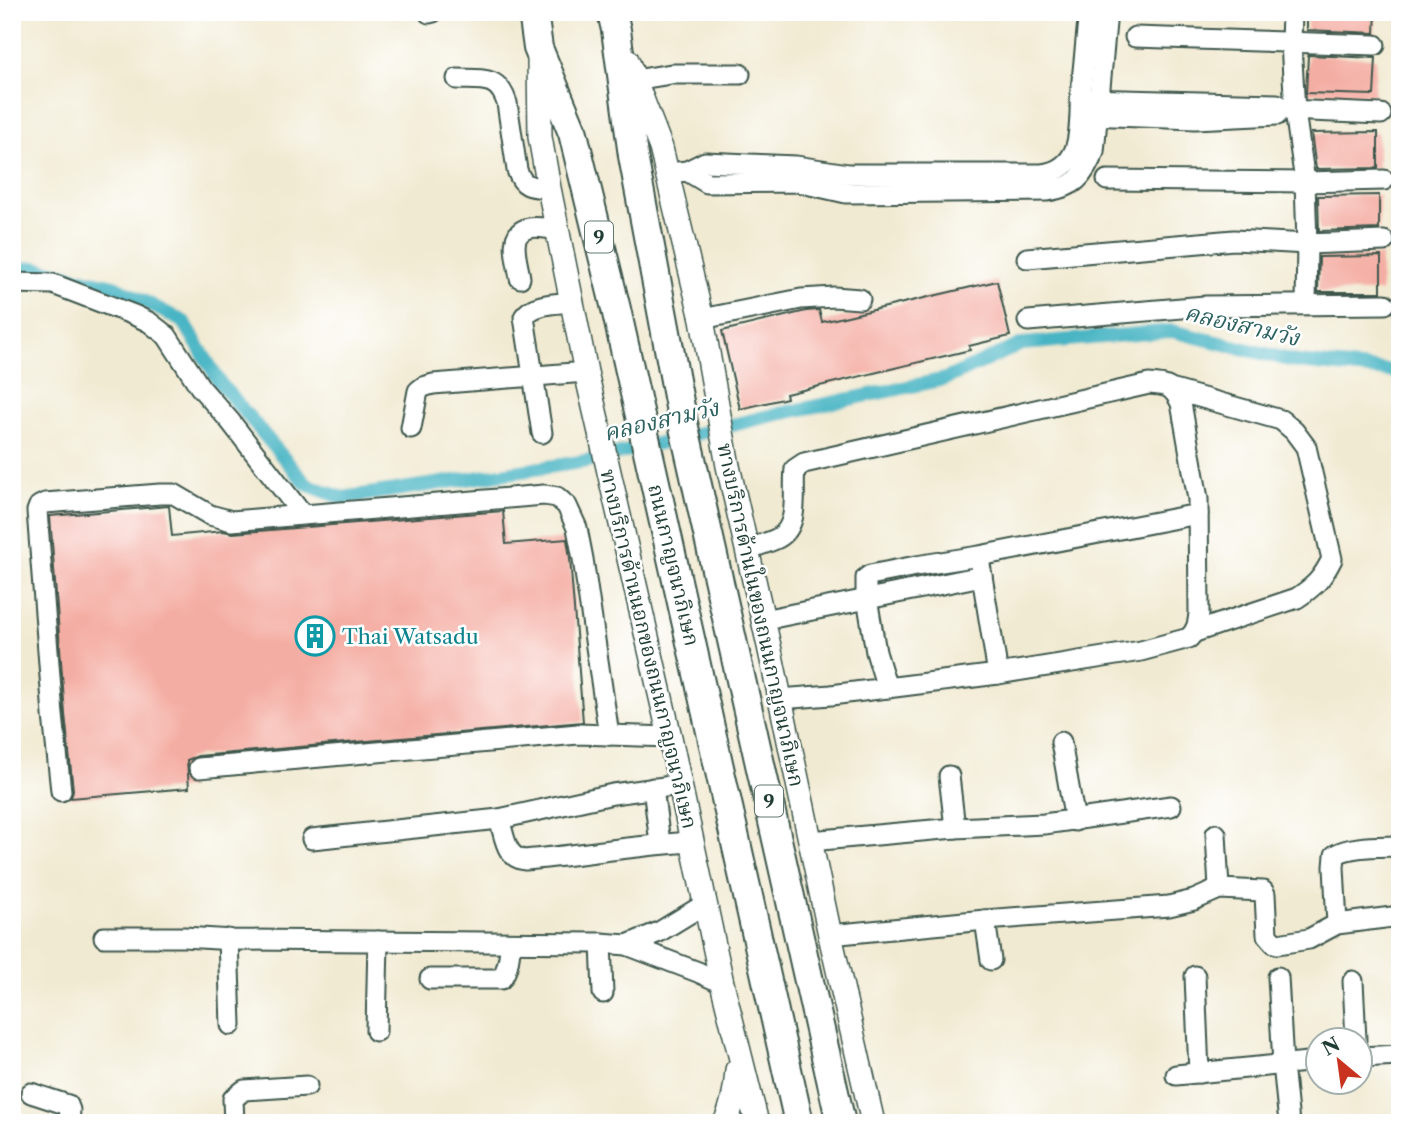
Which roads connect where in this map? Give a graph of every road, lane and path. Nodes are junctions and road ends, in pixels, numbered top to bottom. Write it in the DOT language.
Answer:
graph roads {
  1 [pos="533,12"];
  2 [pos="1088,12"];
  3 [pos="1107,12"];
  4 [pos="1292,12"];
  5 [pos="614,21"];
  6 [pos="1135,37"];
  7 [pos="1291,43"];
  8 [pos="1375,45"];
  9 [pos="538,48"];
  10 [pos="740,74"];
  11 [pos="457,79"];
  12 [pos="635,80"];
  13 [pos="1090,107"];
  14 [pos="1291,111"];
  15 [pos="1381,114"];
  16 [pos="676,172"];
  17 [pos="1107,180"];
  18 [pos="1384,180"];
  19 [pos="1305,181"];
  20 [pos="549,188"];
  21 [pos="557,229"];
  22 [pos="1384,241"];
  23 [pos="1307,244"];
  24 [pos="1027,258"];
  25 [pos="520,278"];
  26 [pos="12,284"];
  27 [pos="860,299"];
  28 [pos="572,302"];
  29 [pos="1306,304"];
  30 [pos="1385,304"];
  31 [pos="702,319"];
  32 [pos="1028,321"];
  33 [pos="586,372"];
  34 [pos="532,375"];
  35 [pos="1174,390"];
  36 [pos="411,428"];
  37 [pos="542,433"];
  38 [pos="302,514"];
  39 [pos="1198,514"];
  40 [pos="746,550"];
  41 [pos="981,566"];
  42 [pos="867,599"];
  43 [pos="763,621"];
  44 [pos="1195,632"];
  45 [pos="998,674"];
  46 [pos="887,688"];
  47 [pos="780,699"];
  48 [pos="608,735"];
  49 [pos="670,737"];
  50 [pos="1061,742"];
  51 [pos="199,768"];
  52 [pos="949,776"];
  53 [pos="679,785"];
  54 [pos="653,788"];
  55 [pos="61,791"];
  56 [pos="1171,806"];
  57 [pos="499,819"];
  58 [pos="1075,821"];
  59 [pos="955,828"];
  60 [pos="1216,834"];
  61 [pos="312,839"];
  62 [pos="810,841"];
  63 [pos="693,842"];
  64 [pos="660,843"];
  65 [pos="1400,846"];
  66 [pos="1219,889"];
  67 [pos="705,904"];
  68 [pos="1400,916"];
  69 [pos="985,920"];
  70 [pos="1337,924"];
  71 [pos="830,935"];
  72 [pos="103,937"];
  73 [pos="228,939"];
  74 [pos="378,941"];
  75 [pos="511,943"];
  76 [pos="601,943"];
  77 [pos="627,945"];
  78 [pos="991,960"];
  79 [pos="1195,976"];
  80 [pos="1278,977"];
  81 [pos="430,979"];
  82 [pos="1353,981"];
  83 [pos="722,983"];
  84 [pos="603,993"];
  85 [pos="231,1025"];
  86 [pos="1355,1026"];
  87 [pos="376,1031"];
  88 [pos="738,1053"];
  89 [pos="1400,1055"];
  90 [pos="1374,1056"];
  91 [pos="1304,1062"];
  92 [pos="1283,1064"];
  93 [pos="1199,1073"];
  94 [pos="1176,1075"];
  95 [pos="307,1086"];
  96 [pos="31,1093"];
  97 [pos="874,1118"];
  98 [pos="69,1123"];
  99 [pos="234,1123"];
  100 [pos="725,1123"];
  101 [pos="757,1123"];
  102 [pos="799,1123"];
  103 [pos="841,1123"];
  104 [pos="1289,1123"];
  1 -- 9 [label="highway, ถนนกาญจนาภิเษก / 9"];
  2 -- 13 [label="street"];
  3 -- 13 [label="street"];
  4 -- 7 [label="street"];
  5 -- 12 [label="main road, ทางบริการด้านในของถนนกาญจนาภิเษก"];
  5 -- 103 [label="highway, ถนนกาญจนาภิเษก / 9"];
  6 -- 7 [label="street"];
  7 -- 8 [label="street"];
  7 -- 14 [label="street"];
  9 -- 20 [label="main road, ทางบริการด้านนอกของถนนกาญจนาภิเษก"];
  9 -- 102 [label="highway, ถนนกาญจนาภิเษก / 9"];
  10 -- 12 [label="street"];
  11 -- 20 [label="street"];
  12 -- 16 [label="main road, ทางบริการด้านในของถนนกาญจนาภิเษก"];
  13 -- 14 [label="street"];
  13 -- 16 [label="street"];
  14 -- 15 [label="street"];
  14 -- 19 [label="street"];
  16 -- 31 [label="main road, ทางบริการด้านในของถนนกาญจนาภิเษก"];
  17 -- 19 [label="street"];
  18 -- 19 [label="street"];
  19 -- 23 [label="street"];
  20 -- 21 [label="main road, ทางบริการด้านนอกของถนนกาญจนาภิเษก"];
  21 -- 25 [label="street"];
  21 -- 28 [label="main road, ทางบริการด้านนอกของถนนกาญจนาภิเษก"];
  22 -- 23 [label="street"];
  23 -- 24 [label="street"];
  23 -- 29 [label="street"];
  26 -- 38 [label="street"];
  27 -- 31 [label="street"];
  28 -- 33 [label="main road, ทางบริการด้านนอกของถนนกาญจนาภิเษก"];
  28 -- 34 [label="street"];
  29 -- 30 [label="street"];
  29 -- 32 [label="street"];
  31 -- 40 [label="main road, ทางบริการด้านในของถนนกาญจนาภิเษก"];
  33 -- 34 [label="street"];
  33 -- 49 [label="main road, ทางบริการด้านนอกของถนนกาญจนาภิเษก"];
  34 -- 36 [label="street"];
  34 -- 37 [label="street"];
  35 -- 39 [label="street"];
  35 -- 40 [label="street"];
  35 -- 44 [label="street"];
  38 -- 48 [label="street"];
  38 -- 55 [label="street"];
  39 -- 41 [label="street"];
  39 -- 44 [label="street"];
  40 -- 43 [label="main road, ทางบริการด้านในของถนนกาญจนาภิเษก"];
  41 -- 42 [label="street"];
  41 -- 45 [label="street"];
  42 -- 43 [label="street"];
  42 -- 46 [label="street"];
  43 -- 47 [label="main road, ทางบริการด้านในของถนนกาญจนาภิเษก"];
  44 -- 45 [label="street"];
  45 -- 46 [label="street"];
  46 -- 47 [label="street"];
  47 -- 62 [label="main road, ทางบริการด้านในของถนนกาญจนาภิเษก"];
  48 -- 49 [label="street"];
  48 -- 51 [label="street"];
  49 -- 53 [label="main road, ทางบริการด้านนอกของถนนกาญจนาภิเษก"];
  50 -- 58 [label="street"];
  52 -- 59 [label="street"];
  53 -- 54 [label="street"];
  53 -- 63 [label="main road, ทางบริการด้านนอกของถนนกาญจนาภิเษก"];
  54 -- 57 [label="street"];
  54 -- 64 [label="street"];
  56 -- 58 [label="street"];
  57 -- 61 [label="street"];
  57 -- 64 [label="street"];
  58 -- 59 [label="street"];
  59 -- 62 [label="street"];
  60 -- 66 [label="street"];
  62 -- 71 [label="main road, ทางบริการด้านในของถนนกาญจนาภิเษก"];
  63 -- 64 [label="street"];
  63 -- 67 [label="main road, ทางบริการด้านนอกของถนนกาญจนาภิเษก"];
  65 -- 70 [label="street"];
  66 -- 69 [label="street"];
  66 -- 70 [label="street"];
  67 -- 77 [label="street"];
  67 -- 83 [label="main road, ทางบริการด้านนอกของถนนกาญจนาภิเษก"];
  68 -- 70 [label="street"];
  69 -- 71 [label="street"];
  69 -- 78 [label="street"];
  71 -- 97 [label="main road, ทางบริการด้านในของถนนกาญจนาภิเษก"];
  72 -- 73 [label="street"];
  73 -- 74 [label="street"];
  73 -- 85 [label="street"];
  74 -- 75 [label="street"];
  74 -- 87 [label="street"];
  75 -- 76 [label="street"];
  75 -- 81 [label="street"];
  76 -- 77 [label="street"];
  76 -- 84 [label="street"];
  77 -- 83 [label="street"];
  79 -- 93 [label="street"];
  80 -- 92 [label="street"];
  82 -- 86 [label="street"];
  83 -- 88 [label="main road, ทางบริการด้านนอกของถนนกาญจนาภิเษก"];
  88 -- 100 [label="main road"];
  88 -- 101 [label="main road, ทางบริการด้านนอกของถนนกาญจนาภิเษก"];
  89 -- 90 [label="street"];
  91 -- 92 [label="street"];
  92 -- 93 [label="street"];
  92 -- 104 [label="street"];
  93 -- 94 [label="street"];
  95 -- 99 [label="street"];
  96 -- 98 [label="street"];
}
